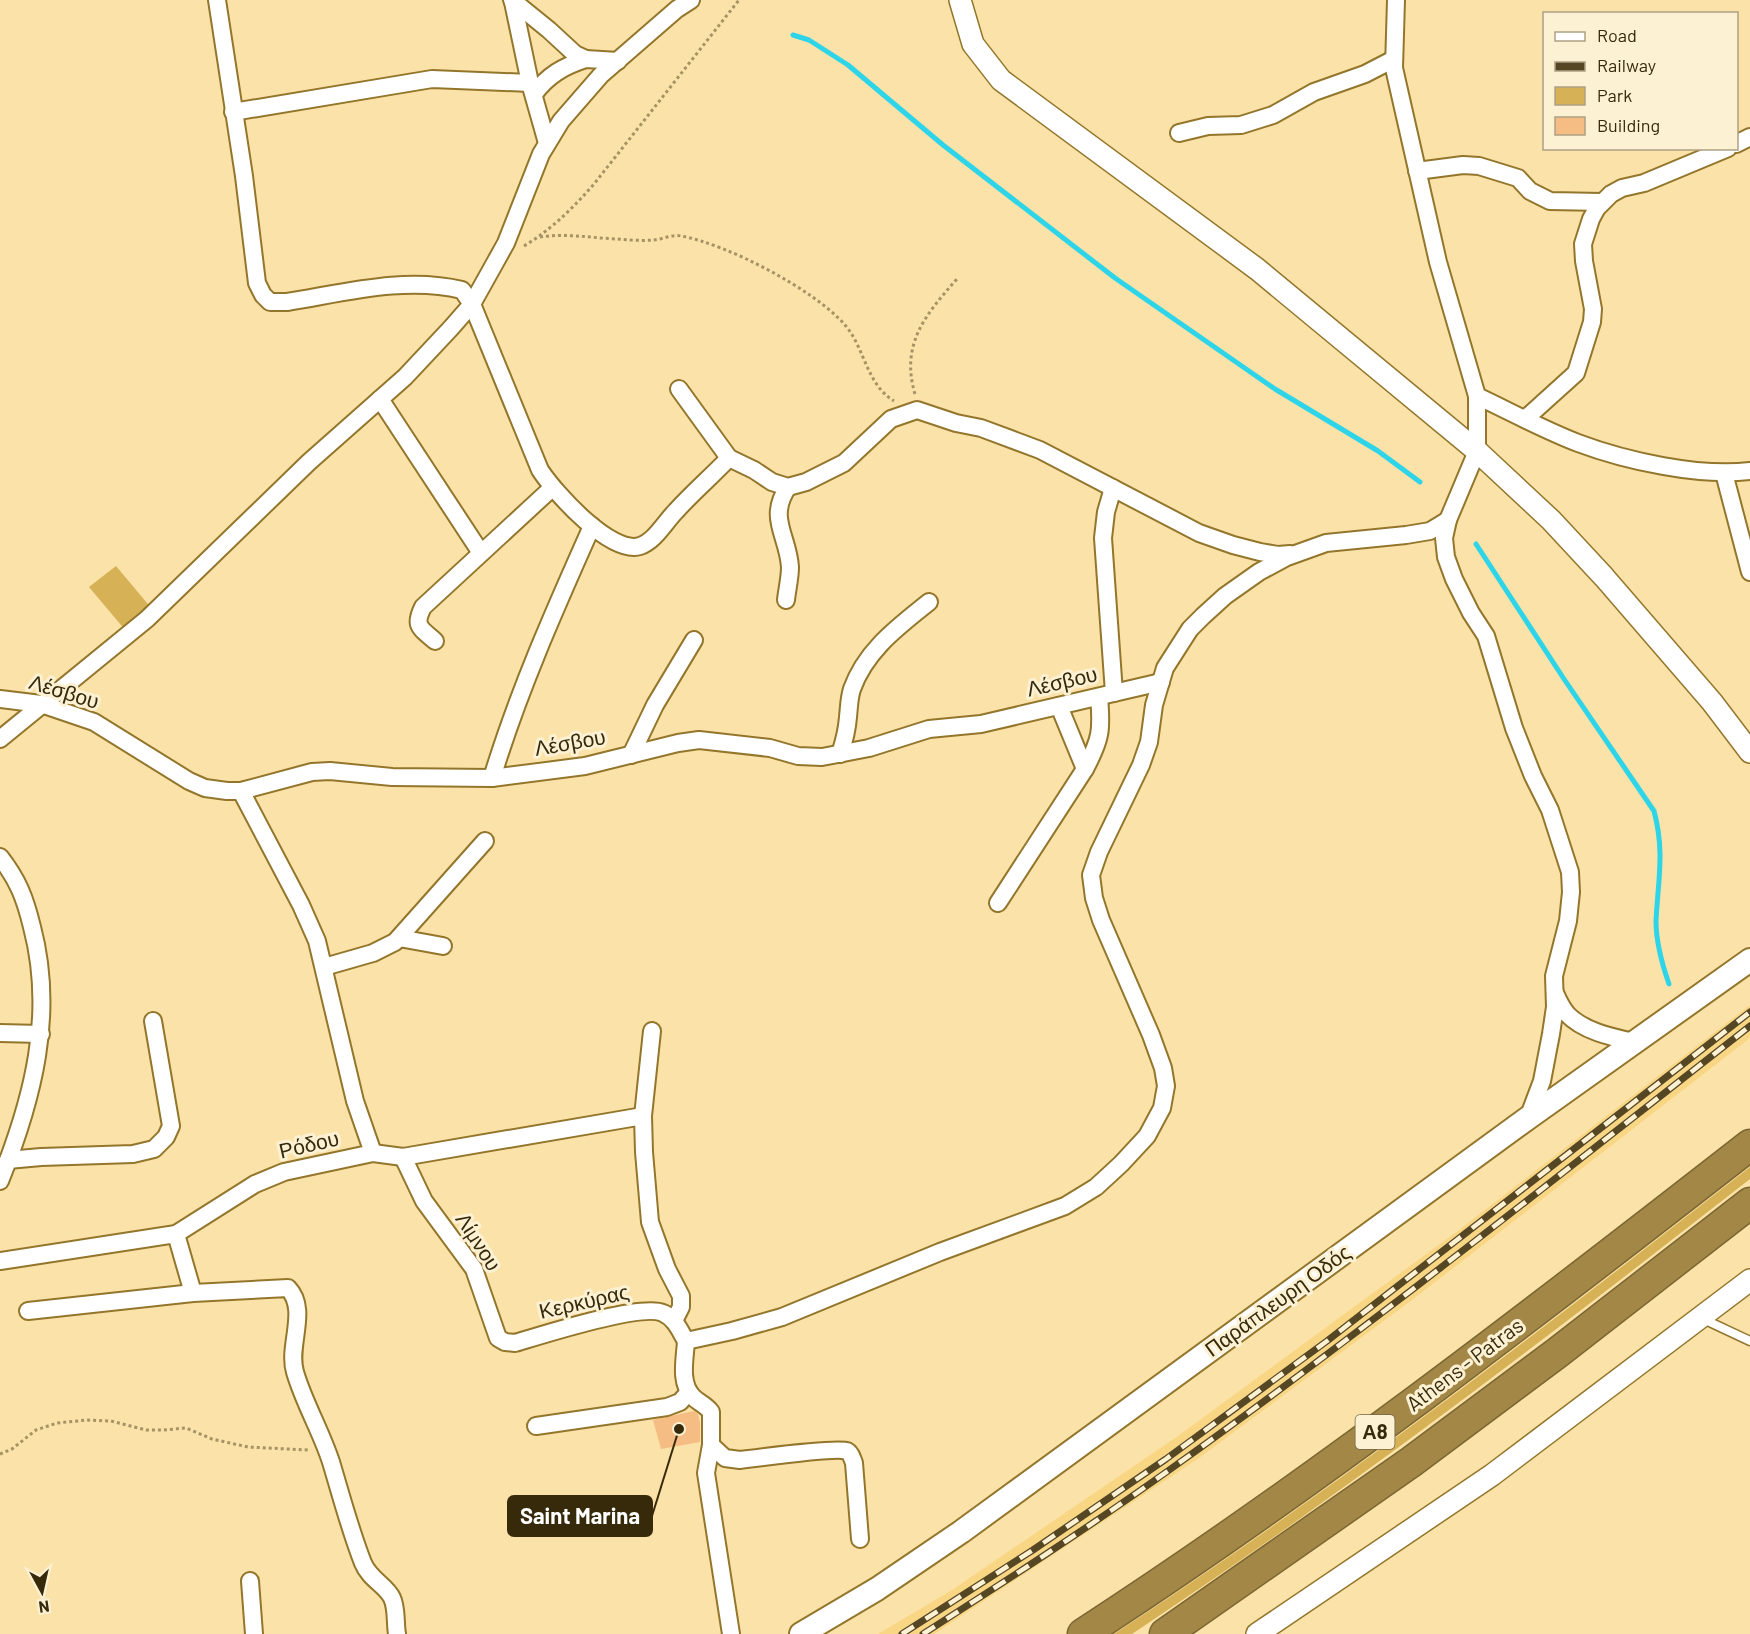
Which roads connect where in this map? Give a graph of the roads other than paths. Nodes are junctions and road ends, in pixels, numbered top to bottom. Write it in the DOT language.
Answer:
graph roads {
  1 [pos="218,0"];
  2 [pos="691,0"];
  3 [pos="960,0"];
  4 [pos="976,0"];
  5 [pos="1396,0"];
  6 [pos="512,1"];
  7 [pos="973,44"];
  8 [pos="586,59"];
  9 [pos="1394,59"];
  10 [pos="618,61"];
  11 [pos="532,89"];
  12 [pos="233,112"];
  13 [pos="1179,133"];
  14 [pos="547,143"];
  15 [pos="1723,150"];
  16 [pos="1417,171"];
  17 [pos="1602,202"];
  18 [pos="472,304"];
  19 [pos="679,388"];
  20 [pos="1478,396"];
  21 [pos="380,399"];
  22 [pos="1525,418"];
  23 [pos="1477,451"];
  24 [pos="729,458"];
  25 [pos="1750,471"];
  26 [pos="1724,473"];
  27 [pos="788,487"];
  28 [pos="552,488"];
  29 [pos="1113,488"];
  30 [pos="1448,520"];
  31 [pos="592,526"];
  32 [pos="481,553"];
  33 [pos="1295,554"];
  34 [pos="1750,572"];
  35 [pos="786,600"];
  36 [pos="929,602"];
  37 [pos="435,640"];
  38 [pos="694,640"];
  39 [pos="1161,682"];
  40 [pos="1107,695"];
  41 [pos="0,699"];
  42 [pos="41,705"];
  43 [pos="1059,706"];
  44 [pos="0,739"];
  45 [pos="1750,752"];
  46 [pos="840,754"];
  47 [pos="631,755"];
  48 [pos="1085,769"];
  49 [pos="492,778"];
  50 [pos="241,791"];
  51 [pos="485,841"];
  52 [pos="0,856"];
  53 [pos="998,903"];
  54 [pos="399,938"];
  55 [pos="443,946"];
  56 [pos="1750,960"];
  57 [pos="324,967"];
  58 [pos="1554,992"];
  59 [pos="153,1021"];
  60 [pos="651,1031"];
  61 [pos="0,1033"];
  62 [pos="41,1034"];
  63 [pos="1634,1042"];
  64 [pos="643,1116"];
  65 [pos="1528,1119"];
  66 [pos="1750,1145"];
  67 [pos="373,1153"];
  68 [pos="403,1157"];
  69 [pos="8,1160"];
  70 [pos="0,1181"];
  71 [pos="1750,1203"];
  72 [pos="176,1234"];
  73 [pos="0,1261"];
  74 [pos="1750,1280"];
  75 [pos="193,1293"];
  76 [pos="28,1311"];
  77 [pos="1701,1318"];
  78 [pos="674,1321"];
  79 [pos="686,1341"];
  80 [pos="1750,1341"];
  81 [pos="515,1343"];
  82 [pos="689,1392"];
  83 [pos="536,1426"];
  84 [pos="711,1445"];
  85 [pos="860,1539"];
  86 [pos="250,1581"];
  87 [pos="254,1634"];
  88 [pos="397,1634"];
  89 [pos="731,1634"];
  90 [pos="801,1634"];
  91 [pos="1083,1634"];
  92 [pos="1164,1634"];
  93 [pos="1257,1634"];
  1 -- 12 [label="street"];
  2 -- 10 [label="street"];
  3 -- 7 [label="street"];
  4 -- 7 [label="street"];
  5 -- 9 [label="street"];
  6 -- 8 [label="street"];
  6 -- 11 [label="street"];
  7 -- 23 [label="street"];
  8 -- 10 [label="street"];
  8 -- 11 [label="street"];
  9 -- 13 [label="street"];
  9 -- 16 [label="street"];
  10 -- 14 [label="street"];
  11 -- 12 [label="street"];
  11 -- 14 [label="street"];
  12 -- 18 [label="street"];
  14 -- 18 [label="street"];
  15 -- 17 [label="street"];
  16 -- 17 [label="street"];
  16 -- 20 [label="street"];
  17 -- 22 [label="street"];
  18 -- 21 [label="street"];
  18 -- 28 [label="street"];
  19 -- 24 [label="street"];
  20 -- 22 [label="street"];
  20 -- 23 [label="street"];
  21 -- 32 [label="street"];
  21 -- 42 [label="street"];
  22 -- 26 [label="street"];
  23 -- 30 [label="street"];
  23 -- 45 [label="street"];
  24 -- 27 [label="street"];
  24 -- 31 [label="street"];
  25 -- 26 [label="street"];
  26 -- 34 [label="street"];
  27 -- 29 [label="street"];
  27 -- 35 [label="street"];
  28 -- 31 [label="street"];
  28 -- 32 [label="street"];
  29 -- 33 [label="street"];
  29 -- 40 [label="street"];
  30 -- 33 [label="street"];
  30 -- 58 [label="street"];
  31 -- 49 [label="street"];
  32 -- 37 [label="street"];
  33 -- 39 [label="street"];
  36 -- 46 [label="street"];
  38 -- 47 [label="street"];
  39 -- 40 [label="street, Λέσβου"];
  39 -- 79 [label="street"];
  40 -- 43 [label="street, Λέσβου"];
  40 -- 48 [label="street"];
  41 -- 42 [label="street, Λέσβου"];
  42 -- 44 [label="street"];
  42 -- 50 [label="street, Λέσβου"];
  43 -- 46 [label="street, Λέσβου"];
  43 -- 48 [label="street"];
  46 -- 47 [label="street, Λέσβου"];
  47 -- 49 [label="street, Λέσβου"];
  48 -- 53 [label="street"];
  49 -- 50 [label="street, Λέσβου"];
  50 -- 57 [label="street"];
  51 -- 54 [label="street"];
  52 -- 62 [label="street"];
  54 -- 55 [label="street"];
  54 -- 57 [label="street"];
  56 -- 63 [label="main road, Παράπλευρη Οδός"];
  57 -- 67 [label="street"];
  58 -- 63 [label="street"];
  58 -- 65 [label="street"];
  59 -- 69 [label="street"];
  60 -- 64 [label="street"];
  61 -- 62 [label="street"];
  62 -- 69 [label="street"];
  63 -- 65 [label="main road, Παράπλευρη Οδός"];
  64 -- 68 [label="street, Ρόδου"];
  64 -- 78 [label="street"];
  65 -- 90 [label="main road, Παράπλευρη Οδός"];
  66 -- 91 [label="highway, Athens - Patras / Α8"];
  67 -- 68 [label="street, Ρόδου"];
  67 -- 72 [label="street, Ρόδου"];
  68 -- 81 [label="street, Λίμνου"];
  69 -- 70 [label="street"];
  71 -- 92 [label="highway, Α8"];
  72 -- 73 [label="street, Ρόδου"];
  72 -- 75 [label="street"];
  74 -- 77 [label="street"];
  75 -- 76 [label="street"];
  75 -- 88 [label="street"];
  77 -- 80 [label="lane"];
  77 -- 93 [label="street"];
  78 -- 79 [label="street"];
  78 -- 81 [label="street, Κερκύρας"];
  79 -- 82 [label="street"];
  82 -- 83 [label="street"];
  82 -- 84 [label="street"];
  84 -- 85 [label="street"];
  84 -- 89 [label="street"];
  86 -- 87 [label="street"];
}
